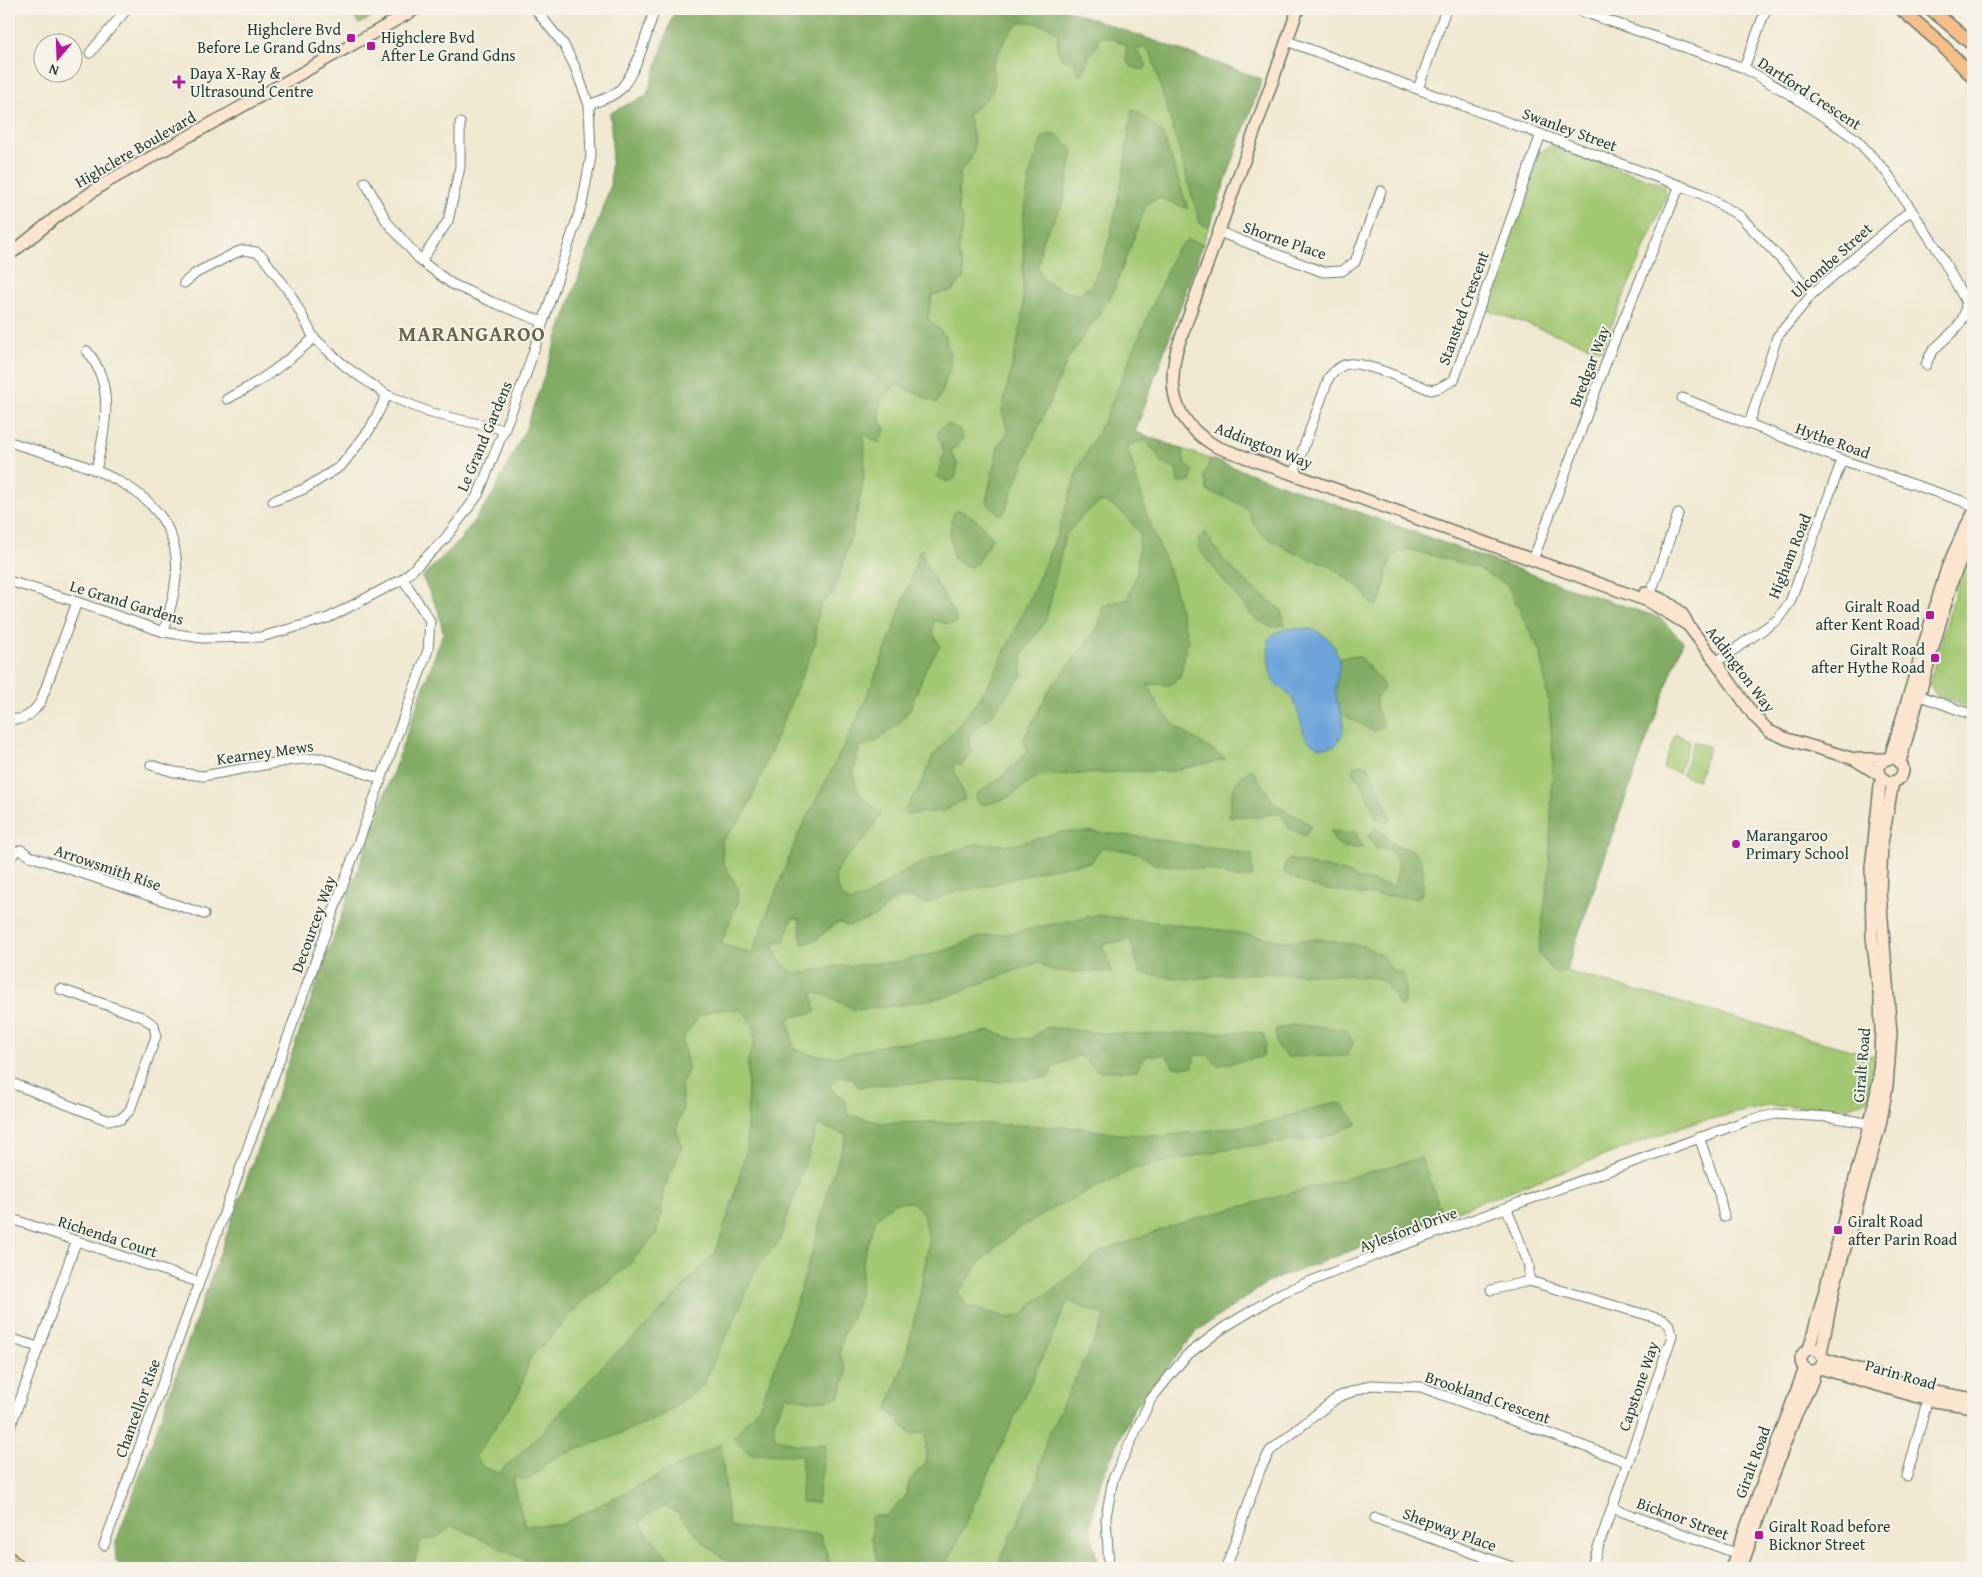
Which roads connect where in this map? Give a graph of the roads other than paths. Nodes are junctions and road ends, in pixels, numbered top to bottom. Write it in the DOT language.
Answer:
graph roads {
  1 [pos="128,9"];
  2 [pos="416,9"];
  3 [pos="535,9"];
  4 [pos="655,9"];
  5 [pos="1298,9"];
  6 [pos="1305,9"];
  7 [pos="1446,9"];
  8 [pos="1575,9"];
  9 [pos="1766,9"];
  10 [pos="1901,9"];
  11 [pos="1931,9"];
  12 [pos="1290,42"];
  13 [pos="1973,45"];
  14 [pos="90,53"];
  15 [pos="1744,68"];
  16 [pos="1973,76"];
  17 [pos="1418,89"];
  18 [pos="589,105"];
  19 [pos="460,123"];
  20 [pos="1541,134"];
  21 [pos="365,182"];
  22 [pos="1680,185"];
  23 [pos="1381,191"];
  24 [pos="1911,210"];
  25 [pos="1222,234"];
  26 [pos="9,255"];
  27 [pos="421,261"];
  28 [pos="184,283"];
  29 [pos="1813,293"];
  30 [pos="543,322"];
  31 [pos="314,338"];
  32 [pos="87,351"];
  33 [pos="1926,365"];
  34 [pos="387,395"];
  35 [pos="1682,398"];
  36 [pos="227,399"];
  37 [pos="1749,424"];
  38 [pos="504,430"];
  39 [pos="13,443"];
  40 [pos="1842,460"];
  41 [pos="96,470"];
  42 [pos="1295,471"];
  43 [pos="273,501"];
  44 [pos="1973,507"];
  45 [pos="1678,514"];
  46 [pos="1973,514"];
  47 [pos="1973,532"];
  48 [pos="1534,556"];
  49 [pos="403,579"];
  50 [pos="9,581"];
  51 [pos="1649,598"];
  52 [pos="77,602"];
  53 [pos="164,632"];
  54 [pos="1716,662"];
  55 [pos="1915,694"];
  56 [pos="1973,715"];
  57 [pos="9,718"];
  58 [pos="1854,759"];
  59 [pos="1893,760"];
  60 [pos="151,765"];
  61 [pos="1886,778"];
  62 [pos="381,779"];
  63 [pos="9,860"];
  64 [pos="204,914"];
  65 [pos="60,989"];
  66 [pos="9,1082"];
  67 [pos="1875,1124"];
  68 [pos="1699,1137"];
  69 [pos="1507,1209"];
  70 [pos="9,1218"];
  71 [pos="1724,1218"];
  72 [pos="76,1242"];
  73 [pos="1529,1281"];
  74 [pos="198,1282"];
  75 [pos="1491,1290"];
  76 [pos="9,1338"];
  77 [pos="38,1347"];
  78 [pos="1809,1349"];
  79 [pos="1817,1364"];
  80 [pos="1929,1395"];
  81 [pos="1973,1398"];
  82 [pos="1973,1407"];
  83 [pos="9,1431"];
  84 [pos="1627,1462"];
  85 [pos="1907,1476"];
  86 [pos="1612,1508"];
  87 [pos="1375,1518"];
  88 [pos="104,1545"];
  89 [pos="9,1558"];
  90 [pos="1741,1560"];
  91 [pos="20,1568"];
  92 [pos="1109,1568"];
  93 [pos="1226,1568"];
  94 [pos="1515,1568"];
  95 [pos="1591,1568"];
  96 [pos="1731,1568"];
  1 -- 14 [label="street"];
  2 -- 26 [label="street, Highclere Boulevard"];
  3 -- 18 [label="street, Le Grand Gardens"];
  4 -- 18 [label="street"];
  5 -- 12 [label="street, Addington Way"];
  6 -- 12 [label="street, Addington Way"];
  7 -- 17 [label="street"];
  8 -- 15 [label="street, Dartford Crescent"];
  9 -- 15 [label="street"];
  10 -- 16 [label="main road"];
  11 -- 13 [label="main road"];
  12 -- 17 [label="street, Swanley Street"];
  12 -- 25 [label="street, Addington Way"];
  15 -- 24 [label="street, Dartford Crescent"];
  17 -- 20 [label="street, Swanley Street"];
  18 -- 30 [label="street, Le Grand Gardens"];
  19 -- 27 [label="street"];
  20 -- 22 [label="street, Swanley Street"];
  20 -- 42 [label="street, Stansted Crescent"];
  21 -- 27 [label="street"];
  22 -- 29 [label="street, Swanley Street"];
  22 -- 48 [label="street, Bredgar Way"];
  23 -- 25 [label="street, Shorne Place"];
  24 -- 29 [label="street, Ulcombe Street"];
  24 -- 33 [label="street, Dartford Crescent"];
  25 -- 42 [label="street, Addington Way"];
  27 -- 30 [label="street"];
  28 -- 31 [label="street"];
  29 -- 37 [label="street, Ulcombe Street"];
  30 -- 38 [label="street, Le Grand Gardens"];
  31 -- 34 [label="street"];
  31 -- 36 [label="street"];
  32 -- 41 [label="street"];
  34 -- 38 [label="street"];
  34 -- 43 [label="street"];
  35 -- 37 [label="street, Hythe Road"];
  37 -- 40 [label="street, Hythe Road"];
  38 -- 49 [label="street, Le Grand Gardens"];
  39 -- 41 [label="street"];
  40 -- 44 [label="street, Hythe Road"];
  40 -- 54 [label="street, Higham Road"];
  41 -- 53 [label="street"];
  42 -- 48 [label="street, Addington Way"];
  45 -- 51 [label="street"];
  46 -- 55 [label="street"];
  47 -- 55 [label="street"];
  48 -- 51 [label="street, Addington Way"];
  49 -- 53 [label="street, Le Grand Gardens"];
  49 -- 62 [label="street, Decourcey Way"];
  50 -- 52 [label="street, Le Grand Gardens"];
  51 -- 54 [label="street, Addington Way"];
  52 -- 53 [label="street, Le Grand Gardens"];
  52 -- 57 [label="street"];
  54 -- 58 [label="street, Addington Way"];
  55 -- 56 [label="street"];
  55 -- 59 [label="street"];
  58 -- 59 [label="street, Addington Way"];
  58 -- 61 [label="street, Addington Way"];
  59 -- 61 [label="street"];
  59 -- 61 [label="street"];
  60 -- 62 [label="street, Kearney Mews"];
  61 -- 67 [label="street, Giralt Road"];
  62 -- 74 [label="street, Decourcey Way"];
  63 -- 64 [label="street, Arrowsmith Rise"];
  65 -- 66 [label="street"];
  67 -- 68 [label="street, Aylesford Drive"];
  67 -- 78 [label="street, Giralt Road"];
  67 -- 79 [label="street, Giralt Road"];
  68 -- 69 [label="street, Aylesford Drive"];
  68 -- 71 [label="street"];
  69 -- 73 [label="street"];
  69 -- 92 [label="street, Aylesford Drive"];
  70 -- 72 [label="street, Richenda Court"];
  72 -- 74 [label="street, Richenda Court"];
  72 -- 77 [label="street"];
  73 -- 75 [label="street, Capstone Way"];
  73 -- 84 [label="street, Capstone Way"];
  74 -- 88 [label="street, Chancellor Rise"];
  76 -- 77 [label="street"];
  77 -- 83 [label="street"];
  78 -- 79 [label="street, Parin Road"];
  78 -- 79 [label="street, Giralt Road"];
  79 -- 80 [label="street, Parin Road"];
  79 -- 90 [label="street, Giralt Road"];
  80 -- 81 [label="street, Parin Road"];
  80 -- 82 [label="street, Parin Road"];
  80 -- 85 [label="street"];
  84 -- 86 [label="street, Capstone Way"];
  84 -- 93 [label="street, Brookland Crescent"];
  86 -- 90 [label="street, Bicknor Street"];
  86 -- 95 [label="street, Capstone Way"];
  87 -- 94 [label="street, Shepway Place"];
  89 -- 91 [label="main road"];
  90 -- 96 [label="street, Giralt Road"];
}
